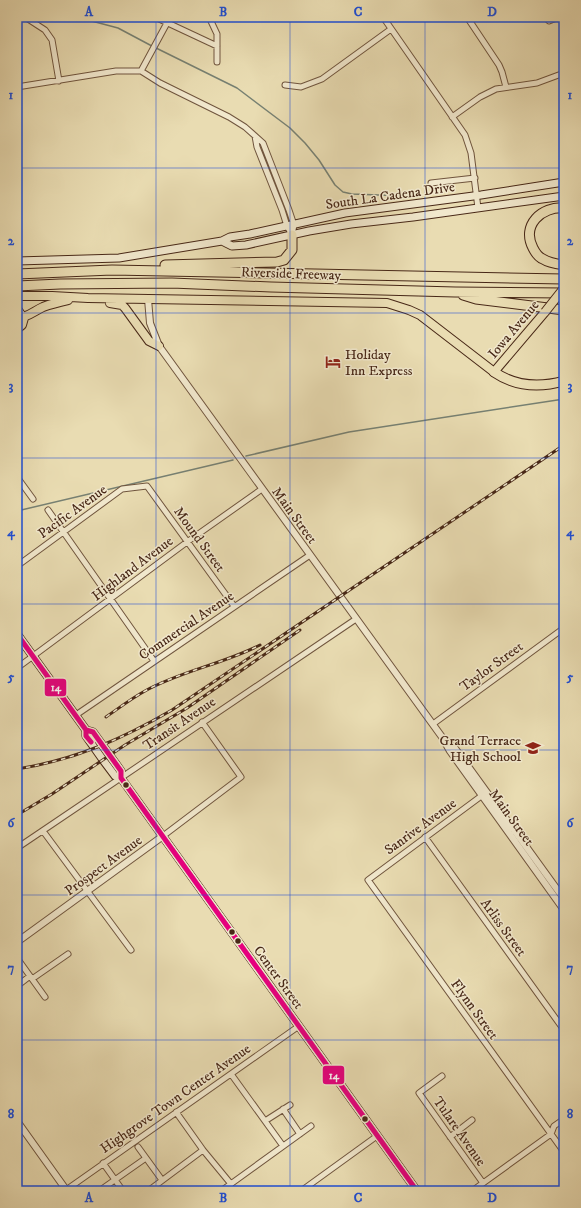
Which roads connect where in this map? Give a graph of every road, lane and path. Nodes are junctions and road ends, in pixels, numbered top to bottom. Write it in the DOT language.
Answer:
graph roads {
  1 [pos="25,17"];
  2 [pos="155,17"];
  3 [pos="209,17"];
  4 [pos="383,17"];
  5 [pos="467,17"];
  6 [pos="545,17"];
  7 [pos="559,17"];
  8 [pos="167,23"];
  9 [pos="391,29"];
  10 [pos="217,46"];
  11 [pos="217,62"];
  12 [pos="141,71"];
  13 [pos="564,73"];
  14 [pos="17,74"];
  15 [pos="59,81"];
  16 [pos="285,85"];
  17 [pos="18,86"];
  18 [pos="506,87"];
  19 [pos="452,117"];
  20 [pos="475,178"];
  21 [pos="564,182"];
  22 [pos="432,183"];
  23 [pos="476,196"];
  24 [pos="564,196"];
  25 [pos="478,208"];
  26 [pos="564,208"];
  27 [pos="290,225"];
  28 [pos="292,235"];
  29 [pos="222,241"];
  30 [pos="17,261"];
  31 [pos="564,265"];
  32 [pos="112,270"];
  33 [pos="17,274"];
  34 [pos="564,279"];
  35 [pos="17,286"];
  36 [pos="564,288"];
  37 [pos="454,292"];
  38 [pos="564,293"];
  39 [pos="17,296"];
  40 [pos="76,298"];
  41 [pos="88,298"];
  42 [pos="148,299"];
  43 [pos="17,308"];
  44 [pos="564,310"];
  45 [pos="20,318"];
  46 [pos="17,329"];
  47 [pos="159,346"];
  48 [pos="494,372"];
  49 [pos="564,375"];
  50 [pos="564,381"];
  51 [pos="17,476"];
  52 [pos="147,486"];
  53 [pos="262,490"];
  54 [pos="33,499"];
  55 [pos="48,510"];
  56 [pos="63,531"];
  57 [pos="187,542"];
  58 [pos="310,555"];
  59 [pos="17,566"];
  60 [pos="110,599"];
  61 [pos="234,606"];
  62 [pos="356,619"];
  63 [pos="564,628"];
  64 [pos="17,634"];
  65 [pos="33,656"];
  66 [pos="154,661"];
  67 [pos="17,668"];
  68 [pos="76,715"];
  69 [pos="202,722"];
  70 [pos="432,724"];
  71 [pos="121,778"];
  72 [pos="484,794"];
  73 [pos="43,831"];
  74 [pos="163,836"];
  75 [pos="425,837"];
  76 [pos="17,848"];
  77 [pos="368,880"];
  78 [pos="87,891"];
  79 [pos="564,899"];
  80 [pos="564,910"];
  81 [pos="17,942"];
  82 [pos="131,950"];
  83 [pos="68,954"];
  84 [pos="17,958"];
  85 [pos="31,977"];
  86 [pos="17,986"];
  87 [pos="45,997"];
  88 [pos="298,1026"];
  89 [pos="564,1030"];
  90 [pos="231,1074"];
  91 [pos="442,1076"];
  92 [pos="290,1104"];
  93 [pos="283,1109"];
  94 [pos="176,1112"];
  95 [pos="564,1119"];
  96 [pos="472,1120"];
  97 [pos="17,1121"];
  98 [pos="265,1122"];
  99 [pos="311,1126"];
  100 [pos="300,1134"];
  101 [pos="551,1134"];
  102 [pos="377,1136"];
  103 [pos="450,1137"];
  104 [pos="283,1146"];
  105 [pos="138,1147"];
  106 [pos="203,1150"];
  107 [pos="564,1152"];
  108 [pos="146,1158"];
  109 [pos="103,1163"];
  110 [pos="115,1180"];
  111 [pos="162,1180"];
  112 [pos="483,1183"];
  113 [pos="231,1184"];
  114 [pos="66,1190"];
  115 [pos="99,1191"];
  116 [pos="123,1191"];
  117 [pos="148,1191"];
  118 [pos="220,1191"];
  119 [pos="301,1191"];
  120 [pos="417,1191"];
  121 [pos="472,1191"];
  1 -- 15 [label="street"];
  2 -- 8 [label="street"];
  3 -- 10 [label="street"];
  4 -- 9 [label="street"];
  5 -- 18 [label="street"];
  6 -- 7 [label="street"];
  8 -- 10 [label="street"];
  8 -- 12 [label="street"];
  9 -- 16 [label="street"];
  9 -- 19 [label="street"];
  10 -- 11 [label="street"];
  12 -- 15 [label="street"];
  12 -- 27 [label="street"];
  13 -- 18 [label="street"];
  14 -- 17 [label="street"];
  15 -- 17 [label="street"];
  18 -- 19 [label="street"];
  19 -- 20 [label="street"];
  20 -- 22 [label="street"];
  20 -- 23 [label="street"];
  21 -- 23 [label="main road, South La Cadena Drive"];
  23 -- 25 [label="street"];
  23 -- 27 [label="main road, South La Cadena Drive"];
  24 -- 25 [label="main road, South La Cadena Drive"];
  25 -- 28 [label="main road, South La Cadena Drive"];
  26 -- 31 [label="highway"];
  27 -- 28 [label="street"];
  27 -- 29 [label="main road, South La Cadena Drive"];
  28 -- 29 [label="main road, South La Cadena Drive"];
  28 -- 32 [label="highway"];
  29 -- 30 [label="main road, South La Cadena Drive"];
  32 -- 33 [label="highway, Riverside Freeway"];
  32 -- 34 [label="highway, Riverside Freeway"];
  35 -- 37 [label="highway, Riverside Freeway"];
  36 -- 48 [label="main road, Iowa Avenue, bridge"];
  37 -- 38 [label="highway, Riverside Freeway"];
  37 -- 44 [label="highway"];
  39 -- 40 [label="main road"];
  40 -- 41 [label="main road, Iowa Avenue"];
  40 -- 45 [label="main road"];
  41 -- 42 [label="main road, Iowa Avenue"];
  41 -- 47 [label="main road"];
  42 -- 47 [label="street, Main Street"];
  42 -- 48 [label="main road, Iowa Avenue"];
  43 -- 45 [label="main road"];
  45 -- 46 [label="main road"];
  47 -- 53 [label="street, Main Street"];
  48 -- 49 [label="highway"];
  48 -- 50 [label="highway"];
  51 -- 54 [label="street"];
  52 -- 56 [label="street, Pacific Avenue"];
  52 -- 57 [label="street, Mound Street"];
  53 -- 57 [label="street, Highland Avenue"];
  53 -- 58 [label="street, Main Street"];
  55 -- 56 [label="street"];
  56 -- 59 [label="street, Pacific Avenue"];
  56 -- 60 [label="street"];
  57 -- 60 [label="street, Highland Avenue"];
  57 -- 61 [label="street, Mound Street"];
  58 -- 61 [label="street, Commercial Avenue"];
  58 -- 62 [label="street, Main Street"];
  60 -- 65 [label="street, Highland Avenue"];
  60 -- 66 [label="street"];
  61 -- 66 [label="street, Commercial Avenue"];
  62 -- 69 [label="street, Transit Avenue"];
  62 -- 70 [label="street, Main Street"];
  63 -- 70 [label="street, Taylor Street"];
  64 -- 65 [label="main road, Center Street"];
  65 -- 67 [label="street, Highland Avenue"];
  65 -- 68 [label="main road, Center Street"];
  66 -- 68 [label="street, Commercial Avenue"];
  68 -- 71 [label="main road, Center Street"];
  69 -- 71 [label="street, Transit Avenue"];
  69 -- 74 [label="street, Prospect Avenue"];
  70 -- 72 [label="street, Main Street"];
  71 -- 73 [label="street, Transit Avenue"];
  71 -- 74 [label="main road, Center Street"];
  72 -- 75 [label="street, Sanrive Avenue"];
  72 -- 79 [label="street, Main Street"];
  72 -- 80 [label="street, Main Street"];
  73 -- 76 [label="street, Transit Avenue"];
  73 -- 78 [label="street"];
  74 -- 78 [label="street, Prospect Avenue"];
  74 -- 88 [label="main road, Center Street"];
  75 -- 77 [label="street, Sanrive Avenue"];
  75 -- 89 [label="street, Arliss Street"];
  77 -- 101 [label="street, Flynn Street"];
  78 -- 81 [label="street, Prospect Avenue"];
  78 -- 82 [label="street"];
  83 -- 85 [label="street"];
  84 -- 85 [label="street"];
  85 -- 86 [label="street"];
  85 -- 87 [label="street"];
  88 -- 90 [label="street, Highgrove Town Center Avenue"];
  88 -- 102 [label="main road, Center Street"];
  90 -- 94 [label="street, Highgrove Town Center Avenue"];
  90 -- 98 [label="street"];
  91 -- 103 [label="street, Tulare Avenue"];
  92 -- 93 [label="street"];
  93 -- 98 [label="street"];
  93 -- 100 [label="street"];
  94 -- 106 [label="street"];
  94 -- 109 [label="street, Highgrove Town Center Avenue"];
  95 -- 101 [label="street"];
  96 -- 103 [label="street"];
  97 -- 114 [label="street"];
  98 -- 104 [label="street"];
  99 -- 100 [label="street"];
  100 -- 104 [label="street"];
  101 -- 107 [label="street, Flynn Street"];
  101 -- 112 [label="street"];
  102 -- 119 [label="street"];
  102 -- 120 [label="main road, Center Street"];
  103 -- 112 [label="street, Tulare Avenue"];
  104 -- 113 [label="street"];
  105 -- 108 [label="street"];
  106 -- 111 [label="street"];
  106 -- 113 [label="street"];
  108 -- 110 [label="street"];
  108 -- 111 [label="street"];
  109 -- 110 [label="street"];
  109 -- 114 [label="street, Highgrove Town Center Avenue"];
  110 -- 115 [label="street"];
  110 -- 116 [label="street"];
  111 -- 117 [label="street"];
  112 -- 121 [label="street"];
  113 -- 118 [label="street"];
}
